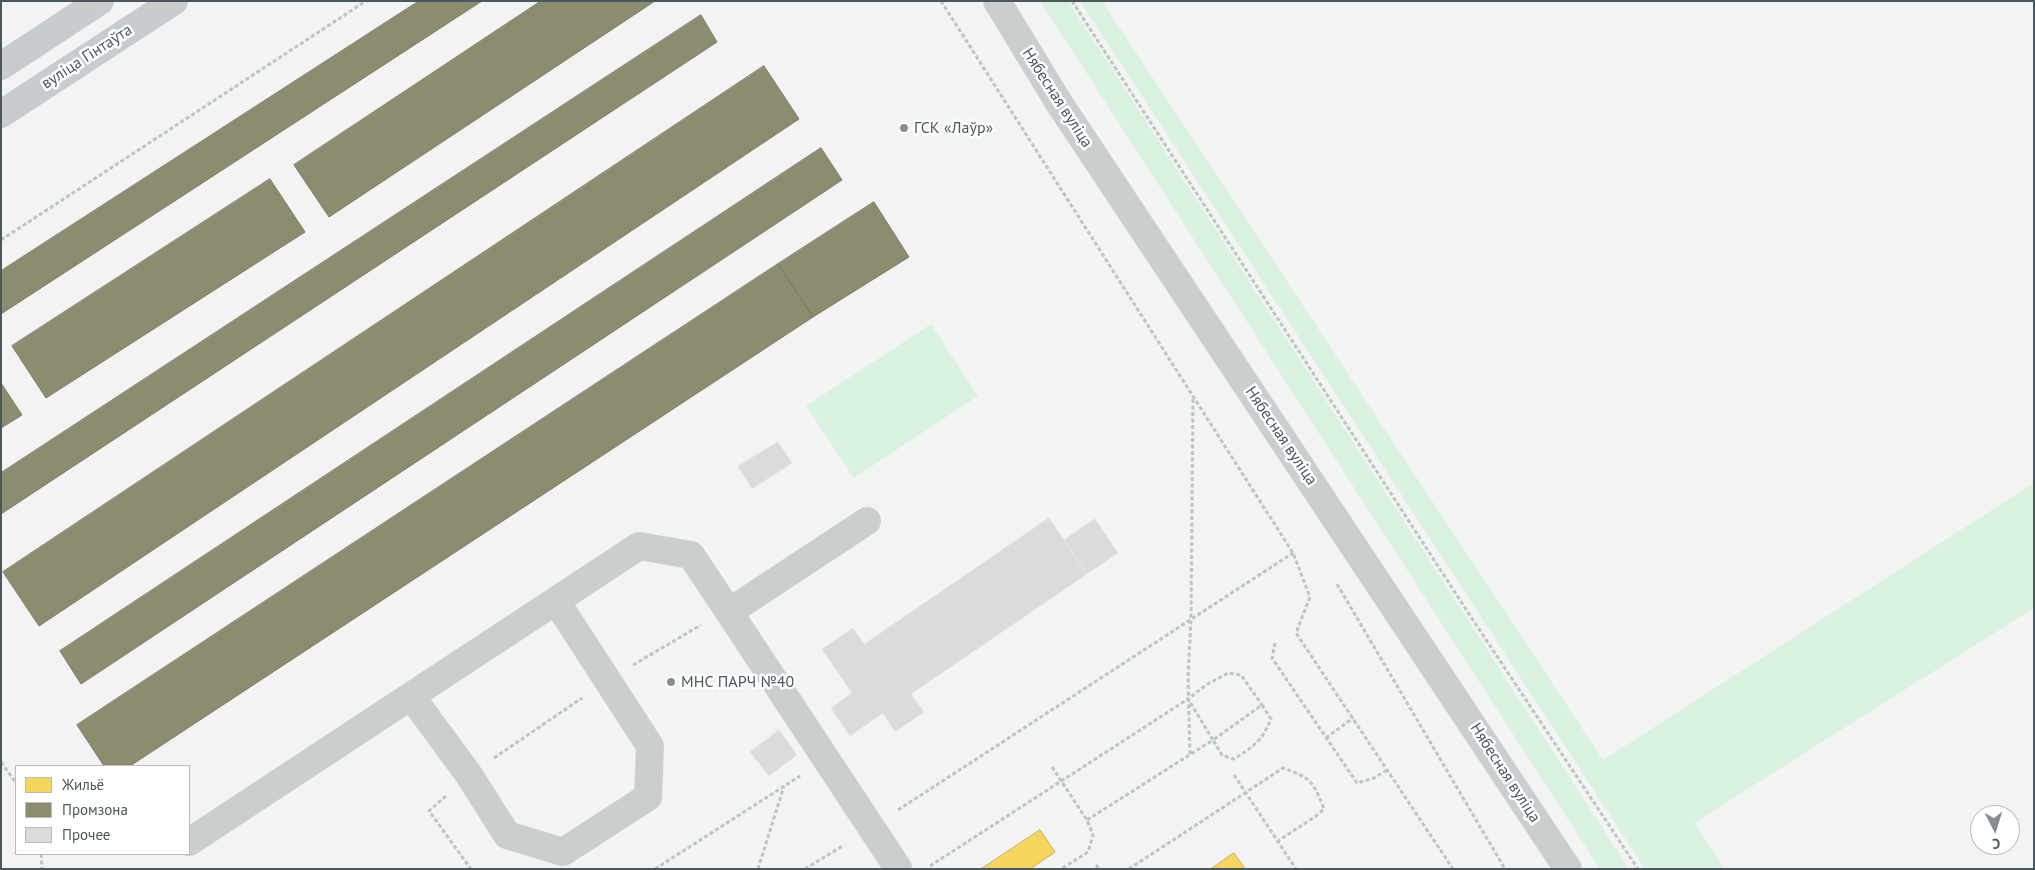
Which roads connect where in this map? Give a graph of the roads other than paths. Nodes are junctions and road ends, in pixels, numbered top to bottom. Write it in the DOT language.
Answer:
graph roads {
  1 [pos="100,1"];
  2 [pos="174,1"];
  3 [pos="996,1"];
  4 [pos="1,66"];
  5 [pos="1,114"];
  6 [pos="867,521"];
  7 [pos="556,600"];
  8 [pos="727,611"];
  9 [pos="411,696"];
  10 [pos="190,841"];
  11 [pos="898,868"];
  12 [pos="1568,869"];
  1 -- 4 [label="main road"];
  2 -- 5 [label="main road, вуліца Гінтаўта"];
  3 -- 12 [label="street, Нябесная вуліца"];
  6 -- 8 [label="street"];
  7 -- 8 [label="street"];
  7 -- 9 [label="street"];
  7 -- 9 [label="street"];
  8 -- 11 [label="street"];
  9 -- 10 [label="street"];
}
